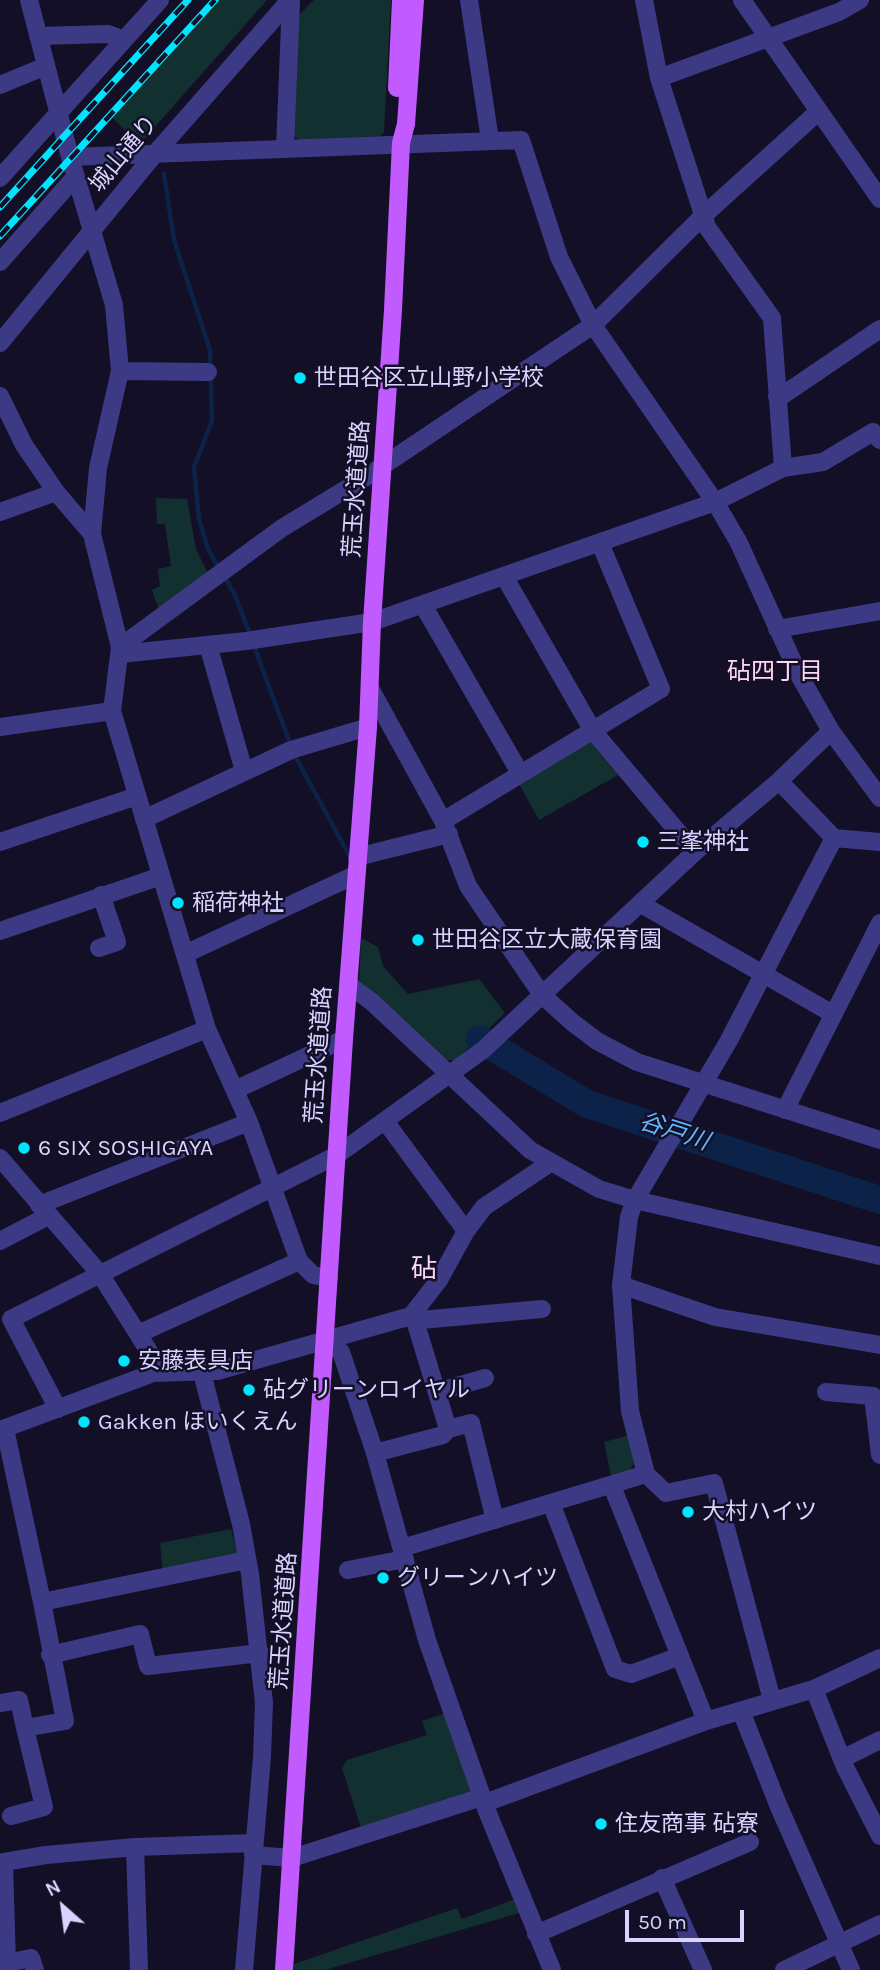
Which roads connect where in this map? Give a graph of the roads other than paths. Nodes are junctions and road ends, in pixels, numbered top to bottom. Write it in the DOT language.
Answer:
graph roads {
  1 [pos="29,0"];
  2 [pos="160,0"];
  3 [pos="290,0"];
  4 [pos="401,0"];
  5 [pos="415,0"];
  6 [pos="469,0"];
  7 [pos="644,0"];
  8 [pos="742,0"];
  9 [pos="860,0"];
  10 [pos="38,36"];
  11 [pos="769,38"];
  12 [pos="124,40"];
  13 [pos="46,66"];
  14 [pos="659,78"];
  15 [pos="0,85"];
  16 [pos="819,111"];
  17 [pos="60,113"];
  18 [pos="490,140"];
  19 [pos="401,143"];
  20 [pos="285,148"];
  21 [pos="153,156"];
  22 [pos="70,157"];
  23 [pos="76,176"];
  24 [pos="0,178"];
  25 [pos="880,199"];
  26 [pos="704,215"];
  27 [pos="92,232"];
  28 [pos="0,262"];
  29 [pos="593,325"];
  30 [pos="880,329"];
  31 [pos="0,343"];
  32 [pos="120,371"];
  33 [pos="208,372"];
  34 [pos="0,396"];
  35 [pos="777,396"];
  36 [pos="880,440"];
  37 [pos="383,463"];
  38 [pos="783,468"];
  39 [pos="56,492"];
  40 [pos="715,502"];
  41 [pos="0,512"];
  42 [pos="92,534"];
  43 [pos="600,542"];
  44 [pos="504,576"];
  45 [pos="423,605"];
  46 [pos="880,611"];
  47 [pos="372,622"];
  48 [pos="777,629"];
  49 [pos="208,645"];
  50 [pos="120,651"];
  51 [pos="370,688"];
  52 [pos="112,711"];
  53 [pos="0,727"];
  54 [pos="368,727"];
  55 [pos="593,731"];
  56 [pos="831,731"];
  57 [pos="244,771"];
  58 [pos="520,773"];
  59 [pos="779,781"];
  60 [pos="137,796"];
  61 [pos="880,798"];
  62 [pos="144,819"];
  63 [pos="446,827"];
  64 [pos="834,838"];
  65 [pos="0,842"];
  66 [pos="880,842"];
  67 [pos="695,852"];
  68 [pos="356,866"];
  69 [pos="161,876"];
  70 [pos="101,895"];
  71 [pos="640,904"];
  72 [pos="880,923"];
  73 [pos="0,931"];
  74 [pos="99,948"];
  75 [pos="184,954"];
  76 [pos="762,975"];
  77 [pos="349,985"];
  78 [pos="542,995"];
  79 [pos="834,1014"];
  80 [pos="207,1029"];
  81 [pos="344,1039"];
  82 [pos="449,1074"];
  83 [pos="704,1085"];
  84 [pos="235,1090"];
  85 [pos="785,1110"];
  86 [pos="0,1113"];
  87 [pos="385,1121"];
  88 [pos="249,1122"];
  89 [pos="879,1137"];
  90 [pos="337,1155"];
  91 [pos="0,1158"];
  92 [pos="550,1163"];
  93 [pos="273,1190"];
  94 [pos="635,1200"];
  95 [pos="44,1210"];
  96 [pos="466,1231"];
  97 [pos="0,1241"];
  98 [pos="880,1256"];
  99 [pos="299,1261"];
  100 [pos="100,1274"];
  101 [pos="329,1278"];
  102 [pos="621,1285"];
  103 [pos="542,1309"];
  104 [pos="411,1316"];
  105 [pos="138,1334"];
  106 [pos="326,1338"];
  107 [pos="880,1345"];
  108 [pos="162,1372"];
  109 [pos="202,1373"];
  110 [pos="485,1378"];
  111 [pos="437,1392"];
  112 [pos="825,1392"];
  113 [pos="58,1409"];
  114 [pos="3,1429"];
  115 [pos="448,1429"];
  116 [pos="375,1453"];
  117 [pos="880,1455"];
  118 [pos="646,1474"];
  119 [pos="612,1486"];
  120 [pos="551,1503"];
  121 [pos="495,1520"];
  122 [pos="403,1554"];
  123 [pos="247,1560"];
  124 [pos="348,1570"];
  125 [pos="41,1602"];
  126 [pos="260,1653"];
  127 [pos="50,1655"];
  128 [pos="680,1656"];
  129 [pos="880,1658"];
  130 [pos="814,1689"];
  131 [pos="772,1700"];
  132 [pos="0,1703"];
  133 [pos="741,1711"];
  134 [pos="706,1721"];
  135 [pos="25,1728"];
  136 [pos="880,1740"];
  137 [pos="842,1759"];
  138 [pos="484,1800"];
  139 [pos="11,1816"];
  140 [pos="880,1836"];
  141 [pos="750,1842"];
  142 [pos="135,1847"];
  143 [pos="253,1849"];
  144 [pos="292,1858"];
  145 [pos="662,1878"];
  146 [pos="880,1924"];
  147 [pos="536,1934"];
  148 [pos="838,1943"];
  149 [pos="4,1965"];
  150 [pos="35,1970"];
  151 [pos="139,1970"];
  152 [pos="244,1970"];
  153 [pos="284,1970"];
  154 [pos="552,1970"];
  155 [pos="703,1970"];
  156 [pos="784,1970"];
  157 [pos="851,1970"];
  1 -- 10 [label="street"];
  2 -- 12 [label="street"];
  3 -- 20 [label="street"];
  3 -- 21 [label="street, 城山通り"];
  4 -- 19 [label="main road, 荒玉水道道路"];
  5 -- 19 [label="main road, 荒玉水道道路"];
  6 -- 18 [label="street"];
  7 -- 14 [label="street"];
  8 -- 11 [label="street"];
  9 -- 11 [label="street"];
  10 -- 12 [label="street"];
  10 -- 13 [label="street"];
  11 -- 14 [label="street"];
  11 -- 16 [label="street"];
  12 -- 17 [label="street"];
  13 -- 15 [label="street"];
  13 -- 17 [label="street"];
  14 -- 26 [label="street"];
  16 -- 25 [label="street"];
  16 -- 26 [label="street"];
  17 -- 22 [label="street"];
  17 -- 24 [label="street"];
  18 -- 19 [label="street"];
  18 -- 29 [label="street"];
  19 -- 20 [label="street"];
  19 -- 37 [label="main road, 荒玉水道道路"];
  20 -- 21 [label="street"];
  21 -- 22 [label="street"];
  21 -- 27 [label="street, 城山通り"];
  22 -- 23 [label="street"];
  23 -- 27 [label="street"];
  23 -- 28 [label="street"];
  26 -- 29 [label="street"];
  26 -- 35 [label="street"];
  27 -- 31 [label="street, 城山通り"];
  27 -- 32 [label="street"];
  29 -- 37 [label="street"];
  29 -- 40 [label="street"];
  30 -- 35 [label="street"];
  32 -- 33 [label="street"];
  32 -- 42 [label="street"];
  34 -- 39 [label="street"];
  35 -- 38 [label="street"];
  36 -- 38 [label="street"];
  37 -- 47 [label="main road, 荒玉水道道路"];
  37 -- 50 [label="street"];
  38 -- 40 [label="street"];
  39 -- 41 [label="street"];
  39 -- 42 [label="street"];
  40 -- 43 [label="street"];
  40 -- 48 [label="street"];
  42 -- 50 [label="street"];
  43 -- 44 [label="street"];
  43 -- 55 [label="street"];
  44 -- 45 [label="street"];
  44 -- 55 [label="street"];
  45 -- 47 [label="street"];
  45 -- 58 [label="street"];
  46 -- 48 [label="street"];
  47 -- 49 [label="street"];
  47 -- 51 [label="main road, 荒玉水道道路"];
  48 -- 56 [label="street"];
  49 -- 50 [label="street"];
  49 -- 57 [label="street"];
  50 -- 52 [label="street"];
  51 -- 54 [label="main road, 荒玉水道道路"];
  51 -- 63 [label="street"];
  52 -- 53 [label="street"];
  52 -- 60 [label="street"];
  54 -- 57 [label="street"];
  54 -- 68 [label="main road, 荒玉水道道路"];
  55 -- 58 [label="street"];
  55 -- 67 [label="street"];
  56 -- 59 [label="street"];
  56 -- 61 [label="street"];
  57 -- 62 [label="street"];
  58 -- 63 [label="street"];
  59 -- 64 [label="street"];
  59 -- 67 [label="street"];
  60 -- 62 [label="street"];
  60 -- 65 [label="street"];
  62 -- 69 [label="street"];
  63 -- 68 [label="street"];
  63 -- 78 [label="street"];
  64 -- 66 [label="street"];
  64 -- 76 [label="street"];
  67 -- 71 [label="street"];
  68 -- 75 [label="street"];
  68 -- 77 [label="main road, 荒玉水道道路"];
  69 -- 70 [label="street"];
  69 -- 75 [label="street"];
  70 -- 73 [label="street"];
  70 -- 74 [label="street"];
  71 -- 76 [label="street"];
  71 -- 78 [label="street"];
  72 -- 79 [label="street"];
  75 -- 80 [label="street"];
  76 -- 79 [label="street"];
  76 -- 83 [label="street"];
  77 -- 81 [label="main road, 荒玉水道道路"];
  77 -- 82 [label="street"];
  78 -- 82 [label="street"];
  78 -- 83 [label="street"];
  79 -- 85 [label="street"];
  80 -- 84 [label="street"];
  80 -- 86 [label="street"];
  81 -- 84 [label="street"];
  81 -- 90 [label="main road, 荒玉水道道路"];
  82 -- 87 [label="street"];
  82 -- 92 [label="street"];
  83 -- 85 [label="street"];
  83 -- 94 [label="street"];
  84 -- 88 [label="street"];
  85 -- 89 [label="street"];
  87 -- 90 [label="street"];
  87 -- 96 [label="street"];
  88 -- 93 [label="street"];
  88 -- 95 [label="street"];
  90 -- 93 [label="street"];
  90 -- 101 [label="main road, 荒玉水道道路"];
  91 -- 95 [label="street"];
  92 -- 94 [label="street"];
  92 -- 96 [label="street"];
  93 -- 99 [label="street"];
  93 -- 100 [label="street"];
  94 -- 98 [label="street"];
  94 -- 102 [label="street"];
  95 -- 97 [label="street"];
  95 -- 100 [label="street"];
  96 -- 104 [label="street"];
  99 -- 101 [label="street"];
  99 -- 105 [label="street"];
  100 -- 105 [label="street"];
  100 -- 113 [label="street"];
  101 -- 106 [label="main road, 荒玉水道道路"];
  102 -- 107 [label="street"];
  102 -- 118 [label="street"];
  103 -- 104 [label="street"];
  104 -- 106 [label="street"];
  104 -- 111 [label="street"];
  105 -- 108 [label="street"];
  106 -- 109 [label="street"];
  106 -- 116 [label="street"];
  106 -- 144 [label="main road, 荒玉水道道路"];
  108 -- 109 [label="street"];
  108 -- 113 [label="street"];
  109 -- 123 [label="street"];
  110 -- 111 [label="street"];
  111 -- 115 [label="street"];
  112 -- 117 [label="street"];
  113 -- 114 [label="street"];
  114 -- 125 [label="street"];
  115 -- 116 [label="street"];
  115 -- 121 [label="street"];
  116 -- 122 [label="street"];
  118 -- 119 [label="street"];
  118 -- 131 [label="street"];
  119 -- 120 [label="street"];
  119 -- 128 [label="street"];
  120 -- 121 [label="street"];
  120 -- 128 [label="street"];
  121 -- 122 [label="street"];
  122 -- 124 [label="street"];
  122 -- 138 [label="street"];
  123 -- 125 [label="street"];
  123 -- 126 [label="street"];
  125 -- 127 [label="street"];
  126 -- 127 [label="street"];
  126 -- 143 [label="street"];
  127 -- 135 [label="street"];
  128 -- 134 [label="street"];
  129 -- 130 [label="street"];
  130 -- 131 [label="street"];
  130 -- 137 [label="street"];
  131 -- 133 [label="street"];
  132 -- 135 [label="street"];
  133 -- 134 [label="street"];
  133 -- 148 [label="street"];
  134 -- 138 [label="street"];
  135 -- 139 [label="street"];
  136 -- 137 [label="street"];
  137 -- 140 [label="street"];
  138 -- 144 [label="street"];
  138 -- 147 [label="street"];
  141 -- 145 [label="street"];
  142 -- 143 [label="street"];
  142 -- 149 [label="street"];
  142 -- 151 [label="street"];
  143 -- 144 [label="street"];
  143 -- 152 [label="street"];
  144 -- 153 [label="main road, 荒玉水道道路"];
  145 -- 147 [label="street"];
  145 -- 155 [label="street"];
  146 -- 148 [label="street"];
  147 -- 154 [label="street"];
  148 -- 156 [label="street"];
  148 -- 157 [label="street"];
  149 -- 150 [label="street"];
}
